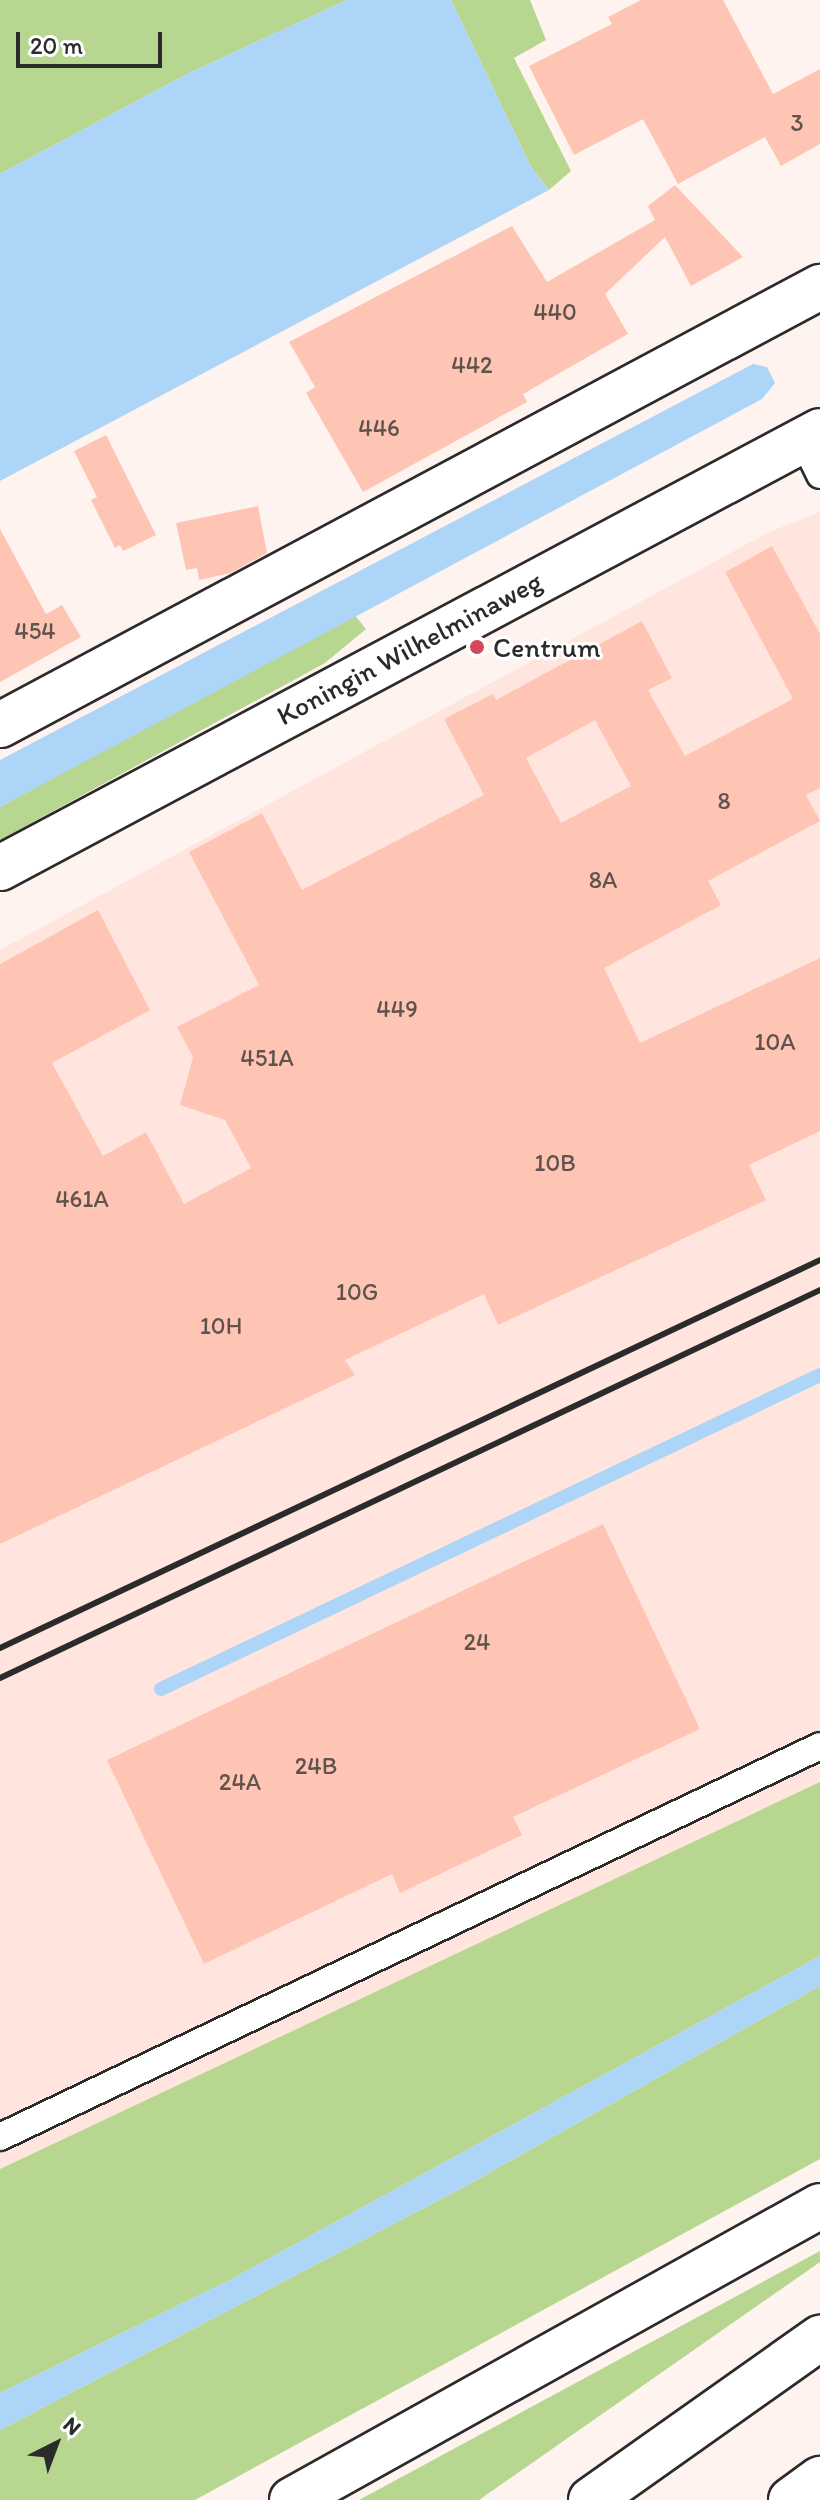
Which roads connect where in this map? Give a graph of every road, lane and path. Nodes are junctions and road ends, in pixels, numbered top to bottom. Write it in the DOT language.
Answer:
graph roads {
  1 [pos="816,297"];
  2 [pos="814,449"];
  3 [pos="0,725"];
  4 [pos="0,868"];
  5 [pos="820,1746"];
  6 [pos="0,2137"];
  7 [pos="820,2206"];
  8 [pos="820,2338"];
  9 [pos="820,2479"];
  10 [pos="292,2500"];
  11 [pos="591,2500"];
  12 [pos="791,2500"];
  1 -- 3 [label="main road"];
  2 -- 4 [label="main road, Koningin Wilhelminaweg"];
  5 -- 6 [label="lane"];
  7 -- 10 [label="main road"];
  8 -- 11 [label="main road"];
  9 -- 12 [label="main road"];
}
